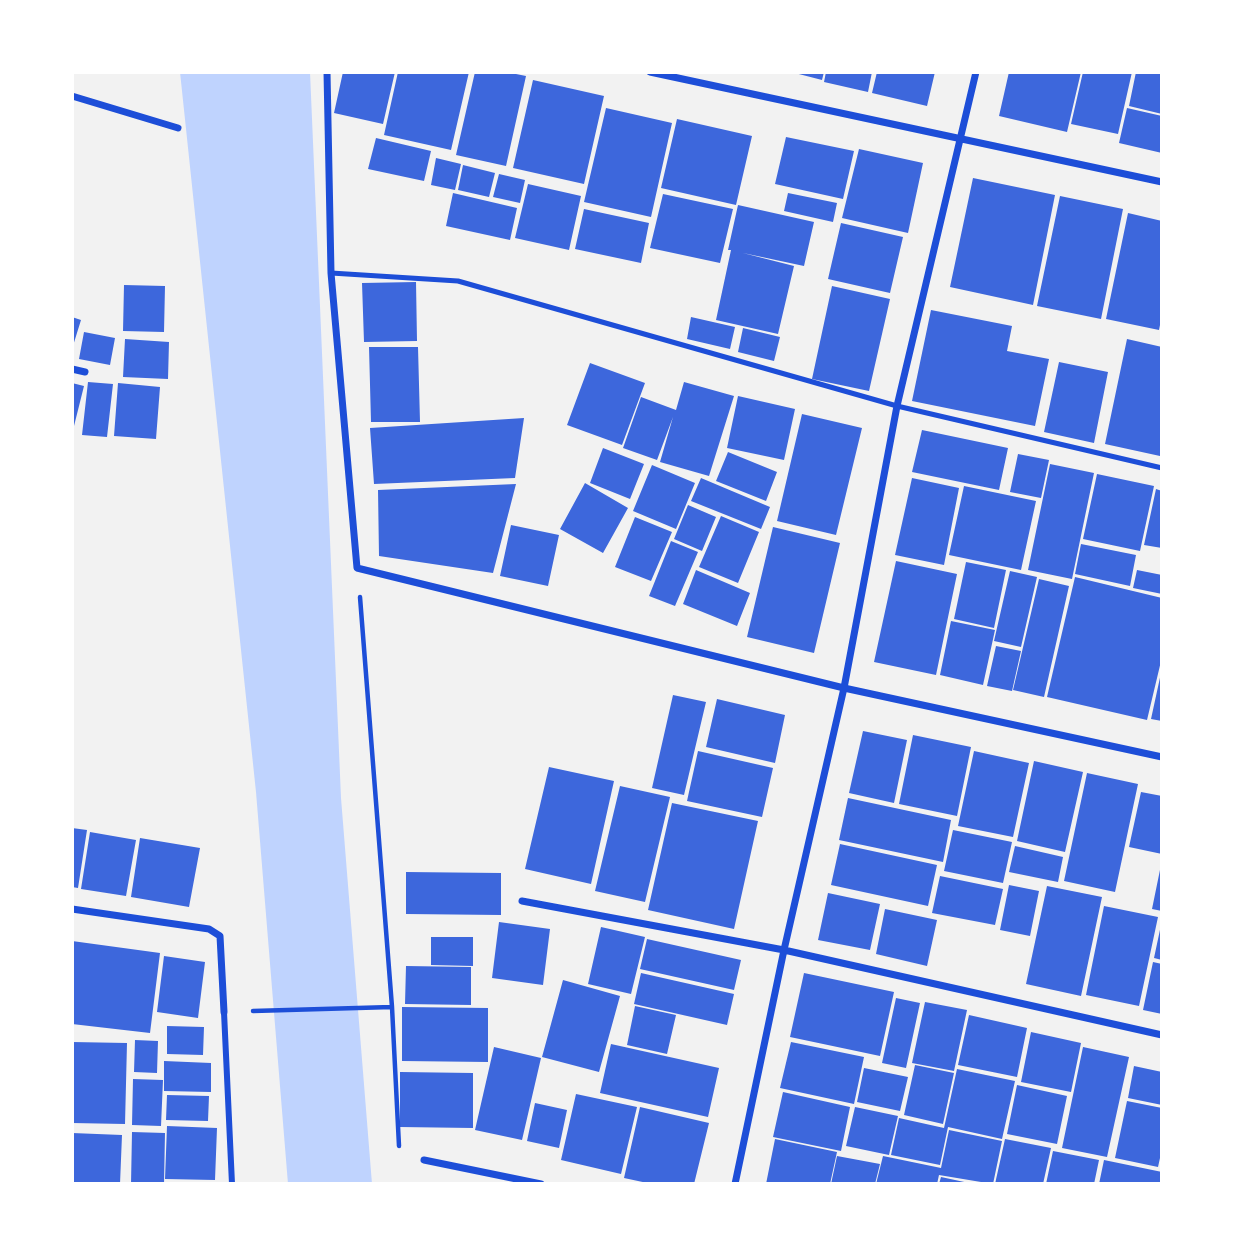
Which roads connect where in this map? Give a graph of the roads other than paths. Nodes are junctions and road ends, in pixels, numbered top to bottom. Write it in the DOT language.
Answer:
graph roads {
  1 [pos="327,72"];
  2 [pos="650,72"];
  3 [pos="976,72"];
  4 [pos="72,96"];
  5 [pos="178,128"];
  6 [pos="961,138"];
  7 [pos="1162,182"];
  8 [pos="331,273"];
  9 [pos="72,369"];
  10 [pos="85,372"];
  11 [pos="897,406"];
  12 [pos="1162,468"];
  13 [pos="844,688"];
  14 [pos="1162,758"];
  15 [pos="522,901"];
  16 [pos="72,909"];
  17 [pos="784,950"];
  18 [pos="224,1012"];
  19 [pos="1162,1035"];
  20 [pos="424,1160"];
  21 [pos="232,1184"];
  22 [pos="541,1184"];
  23 [pos="736,1184"];
  1 -- 8 [label="street"];
  2 -- 6 [label="street"];
  3 -- 6 [label="street"];
  4 -- 5 [label="street"];
  6 -- 7 [label="street"];
  6 -- 11 [label="street"];
  8 -- 11 [label="lane"];
  8 -- 13 [label="street"];
  9 -- 10 [label="street"];
  11 -- 12 [label="lane"];
  11 -- 13 [label="street"];
  13 -- 14 [label="street"];
  13 -- 17 [label="street"];
  15 -- 17 [label="street"];
  16 -- 18 [label="street"];
  17 -- 19 [label="street"];
  17 -- 23 [label="street"];
  18 -- 21 [label="street"];
  20 -- 22 [label="street"];
}
